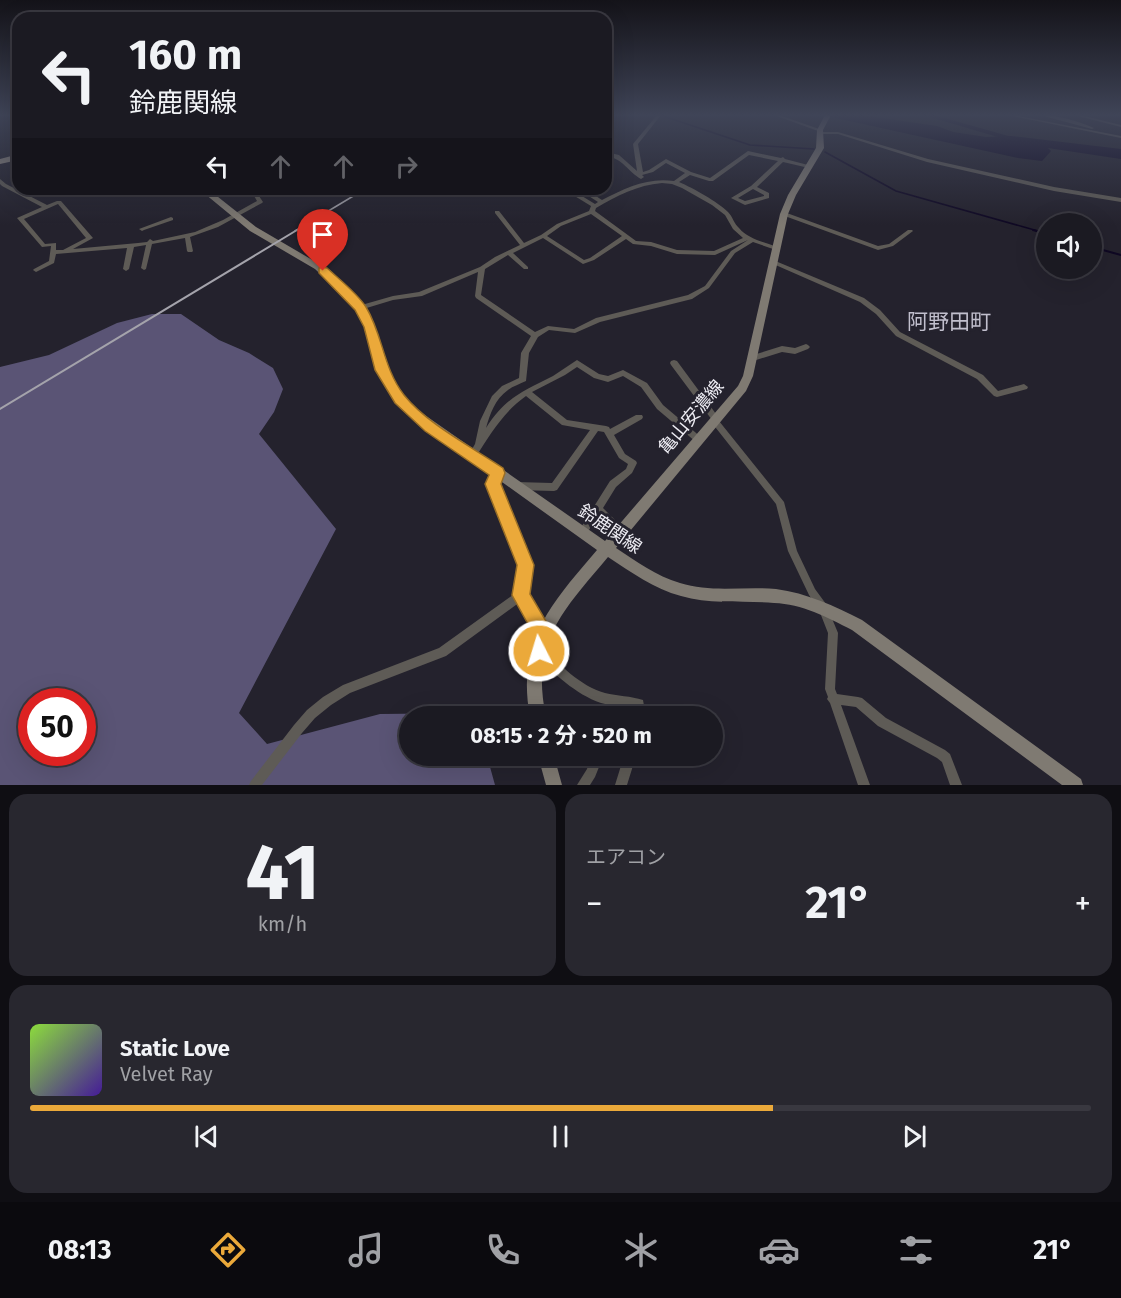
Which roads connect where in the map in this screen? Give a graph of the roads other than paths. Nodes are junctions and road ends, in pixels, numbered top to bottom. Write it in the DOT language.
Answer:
graph roads {
  1 [pos="635,152"];
  2 [pos="818,152"];
  3 [pos="899,152"];
  4 [pos="612,155"];
  5 [pos="783,159"];
  6 [pos="809,166"];
  7 [pos="689,173"];
  8 [pos="639,174"];
  9 [pos="0,181"];
  10 [pos="675,183"];
  11 [pos="648,184"];
  12 [pos="753,187"];
  13 [pos="12,190"];
  14 [pos="22,195"];
  15 [pos="213,195"];
  16 [pos="578,195"];
  17 [pos="590,195"];
  18 [pos="256,196"];
  19 [pos="1121,200"];
  20 [pos="602,202"];
  21 [pos="46,207"];
  22 [pos="593,209"];
  23 [pos="497,212"];
  24 [pos="235,214"];
  25 [pos="784,214"];
  26 [pos="171,219"];
  27 [pos="164,222"];
  28 [pos="142,229"];
  29 [pos="910,231"];
  30 [pos="188,236"];
  31 [pos="543,236"];
  32 [pos="625,237"];
  33 [pos="171,238"];
  34 [pos="750,239"];
  35 [pos="150,241"];
  36 [pos="130,245"];
  37 [pos="523,245"];
  38 [pos="775,248"];
  39 [pos="190,251"];
  40 [pos="53,252"];
  41 [pos="63,252"];
  42 [pos="508,252"];
  43 [pos="773,262"];
  44 [pos="144,268"];
  45 [pos="482,268"];
  46 [pos="526,268"];
  47 [pos="126,269"];
  48 [pos="36,270"];
  49 [pos="360,308"];
  50 [pos="535,335"];
  51 [pos="806,347"];
  52 [pos="753,358"];
  53 [pos="674,363"];
  54 [pos="1024,387"];
  55 [pos="528,393"];
  56 [pos="639,417"];
  57 [pos="715,420"];
  58 [pos="596,426"];
  59 [pos="609,434"];
  60 [pos="699,440"];
  61 [pos="476,451"];
  62 [pos="498,473"];
  63 [pos="516,486"];
  64 [pos="598,509"];
  65 [pos="586,527"];
  66 [pos="620,531"];
  67 [pos="605,548"];
  68 [pos="521,595"];
  69 [pos="823,607"];
  70 [pos="544,633"];
  71 [pos="539,651"];
  72 [pos="832,699"];
  73 [pos="538,706"];
  74 [pos="639,706"];
  75 [pos="549,766"];
  76 [pos="594,766"];
  77 [pos="627,766"];
  78 [pos="255,785"];
  79 [pos="554,785"];
  80 [pos="583,785"];
  81 [pos="621,785"];
  82 [pos="864,785"];
  83 [pos="956,785"];
  84 [pos="1075,785"];
  1 -- 8 [label="street"];
  2 -- 6 [label="main road, 亀山安濃線"];
  3 -- 19 [label="street"];
  4 -- 8 [label="street"];
  5 -- 6 [label="street"];
  5 -- 7 [label="street"];
  5 -- 12 [label="street"];
  6 -- 25 [label="main road, 亀山安濃線"];
  7 -- 8 [label="street"];
  7 -- 10 [label="street"];
  8 -- 11 [label="street"];
  9 -- 13 [label="street"];
  10 -- 11 [label="street"];
  10 -- 34 [label="street"];
  11 -- 20 [label="street"];
  12 -- 12 [label="street"];
  14 -- 21 [label="street"];
  15 -- 24 [label="main road, 鈴鹿関線"];
  16 -- 22 [label="street"];
  17 -- 20 [label="street"];
  18 -- 24 [label="street"];
  20 -- 22 [label="street"];
  21 -- 40 [label="street"];
  21 -- 41 [label="street"];
  22 -- 31 [label="street"];
  22 -- 32 [label="street"];
  23 -- 37 [label="street"];
  24 -- 30 [label="street"];
  24 -- 49 [label="main road, 鈴鹿関線"];
  25 -- 29 [label="street"];
  25 -- 38 [label="main road, 亀山安濃線"];
  26 -- 27 [label="street"];
  27 -- 28 [label="street"];
  27 -- 33 [label="street"];
  30 -- 33 [label="street"];
  30 -- 39 [label="street"];
  31 -- 32 [label="street"];
  31 -- 37 [label="street"];
  32 -- 34 [label="street"];
  33 -- 35 [label="street"];
  34 -- 38 [label="street"];
  34 -- 50 [label="street"];
  35 -- 36 [label="street"];
  35 -- 44 [label="street"];
  36 -- 41 [label="street"];
  36 -- 47 [label="street"];
  37 -- 42 [label="street"];
  38 -- 43 [label="main road, 亀山安濃線"];
  40 -- 41 [label="street"];
  40 -- 48 [label="street"];
  42 -- 45 [label="street"];
  42 -- 46 [label="street"];
  43 -- 52 [label="main road, 亀山安濃線"];
  43 -- 54 [label="street"];
  45 -- 49 [label="street"];
  45 -- 50 [label="street"];
  49 -- 61 [label="main road, 鈴鹿関線"];
  50 -- 61 [label="street"];
  51 -- 52 [label="street"];
  52 -- 57 [label="main road, 亀山安濃線"];
  53 -- 57 [label="street"];
  55 -- 58 [label="street"];
  55 -- 60 [label="street"];
  55 -- 61 [label="street"];
  56 -- 59 [label="street"];
  57 -- 60 [label="main road, 亀山安濃線"];
  57 -- 69 [label="street"];
  58 -- 59 [label="street"];
  58 -- 63 [label="street"];
  59 -- 64 [label="street"];
  60 -- 66 [label="main road, 亀山安濃線"];
  61 -- 62 [label="main road, 鈴鹿関線"];
  62 -- 63 [label="main road, 鈴鹿関線"];
  62 -- 68 [label="street"];
  63 -- 67 [label="main road, 鈴鹿関線"];
  64 -- 65 [label="street"];
  64 -- 66 [label="street"];
  66 -- 67 [label="main road, 亀山安濃線"];
  67 -- 69 [label="main road, 鈴鹿関線"];
  67 -- 70 [label="main road, 亀山安濃線"];
  68 -- 70 [label="street"];
  68 -- 78 [label="street"];
  69 -- 72 [label="street"];
  69 -- 84 [label="main road, 鈴鹿関線"];
  70 -- 71 [label="main road, 亀山安濃線"];
  71 -- 73 [label="main road, 亀山安濃線"];
  71 -- 74 [label="street"];
  72 -- 82 [label="street"];
  72 -- 83 [label="street"];
  75 -- 79 [label="main road"];
  76 -- 80 [label="street"];
  77 -- 81 [label="street"];
}
